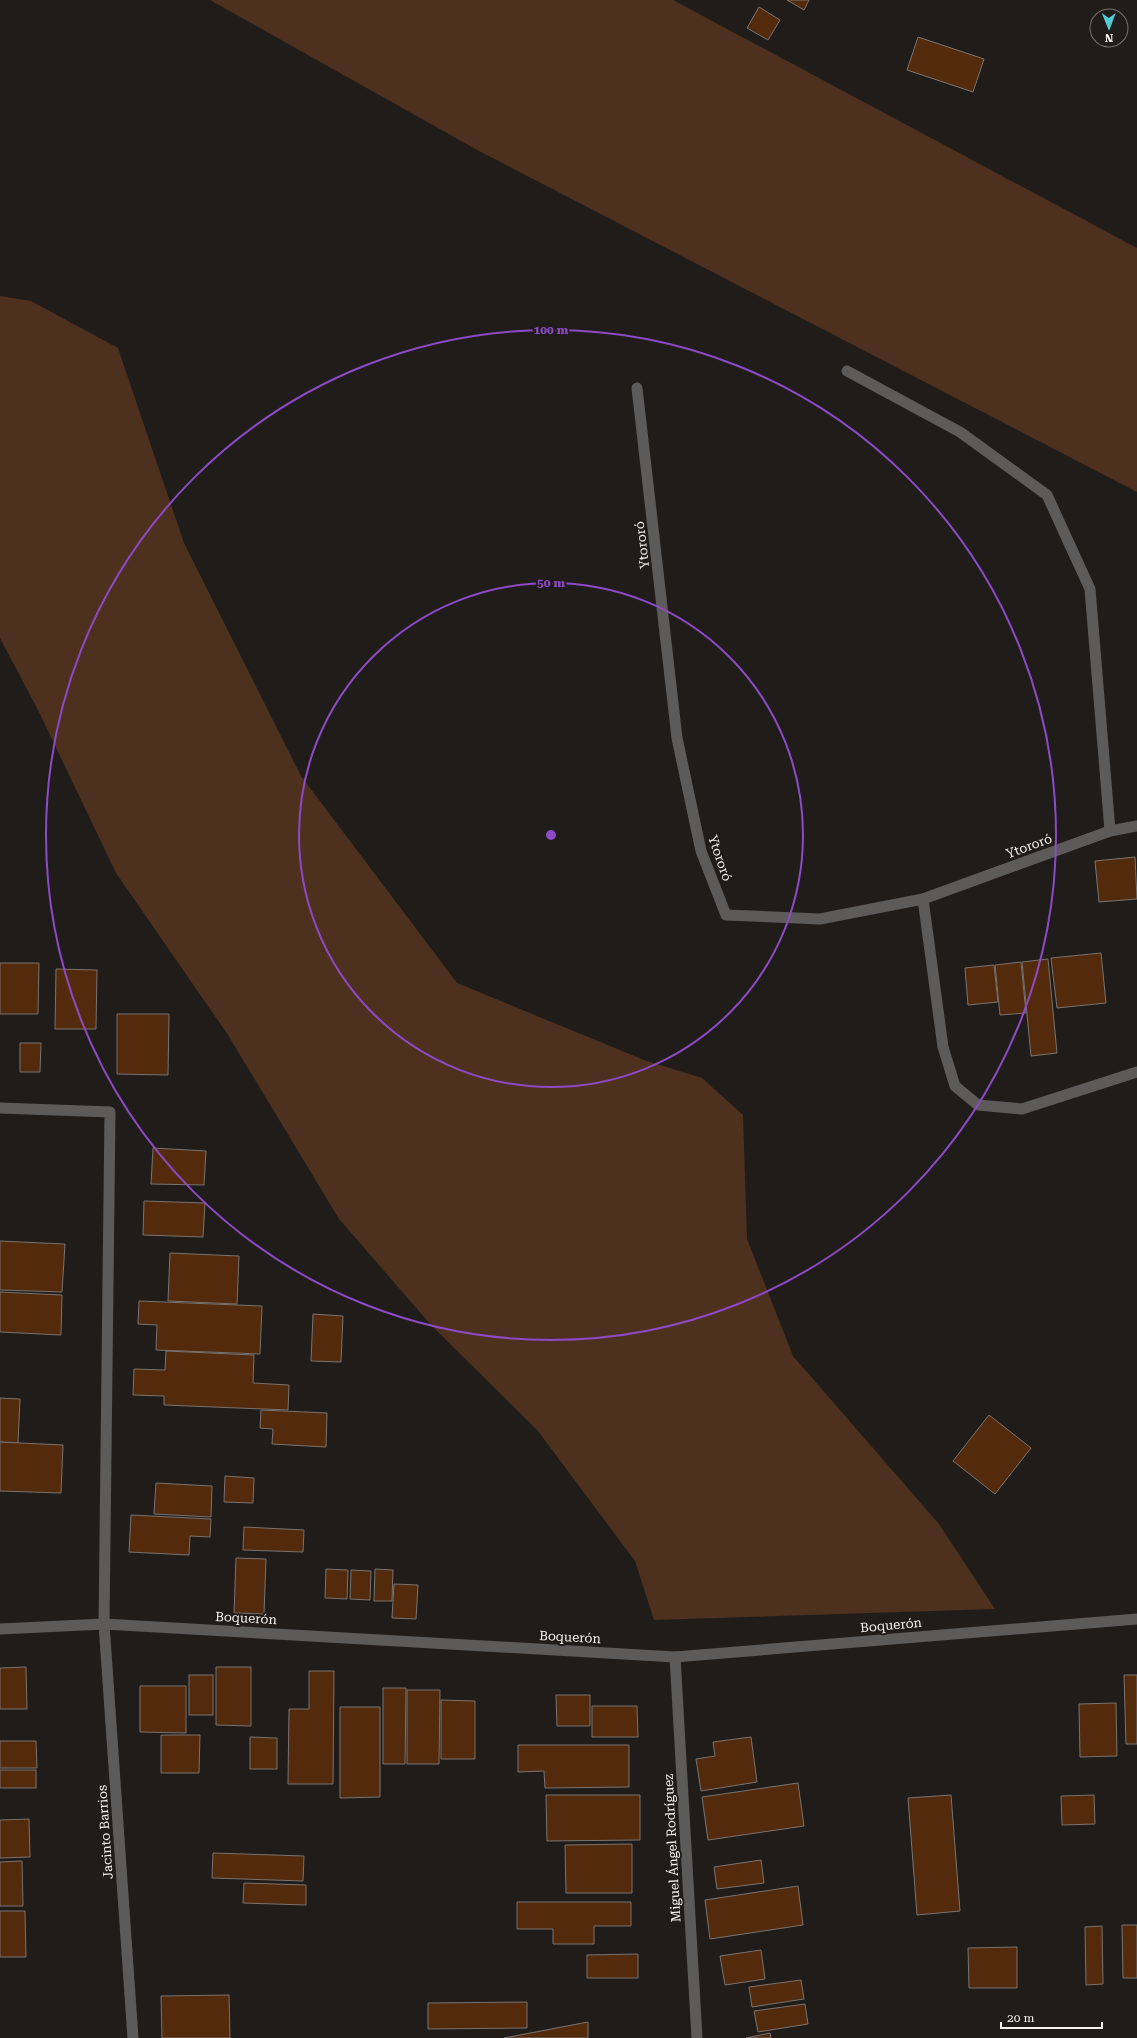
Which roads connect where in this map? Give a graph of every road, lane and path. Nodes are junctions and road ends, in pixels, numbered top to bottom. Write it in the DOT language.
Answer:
graph roads {
  1 [pos="847,371"];
  2 [pos="637,388"];
  3 [pos="1137,826"];
  4 [pos="1110,831"];
  5 [pos="923,899"];
  6 [pos="1137,1072"];
  7 [pos="0,1108"];
  8 [pos="1137,1619"];
  9 [pos="104,1624"];
  10 [pos="0,1629"];
  11 [pos="674,1657"];
  12 [pos="133,2038"];
  13 [pos="697,2038"];
  1 -- 4 [label="street"];
  2 -- 5 [label="street, Ytororó"];
  3 -- 4 [label="street, Ytororó"];
  4 -- 5 [label="street, Ytororó"];
  5 -- 6 [label="street"];
  7 -- 9 [label="street, Jacinto Barrios"];
  8 -- 11 [label="street, Boquerón"];
  9 -- 10 [label="street, Boquerón"];
  9 -- 11 [label="street, Boquerón"];
  9 -- 12 [label="street, Jacinto Barrios"];
  11 -- 13 [label="street, Miguel Ángel Rodríguez"];
}
